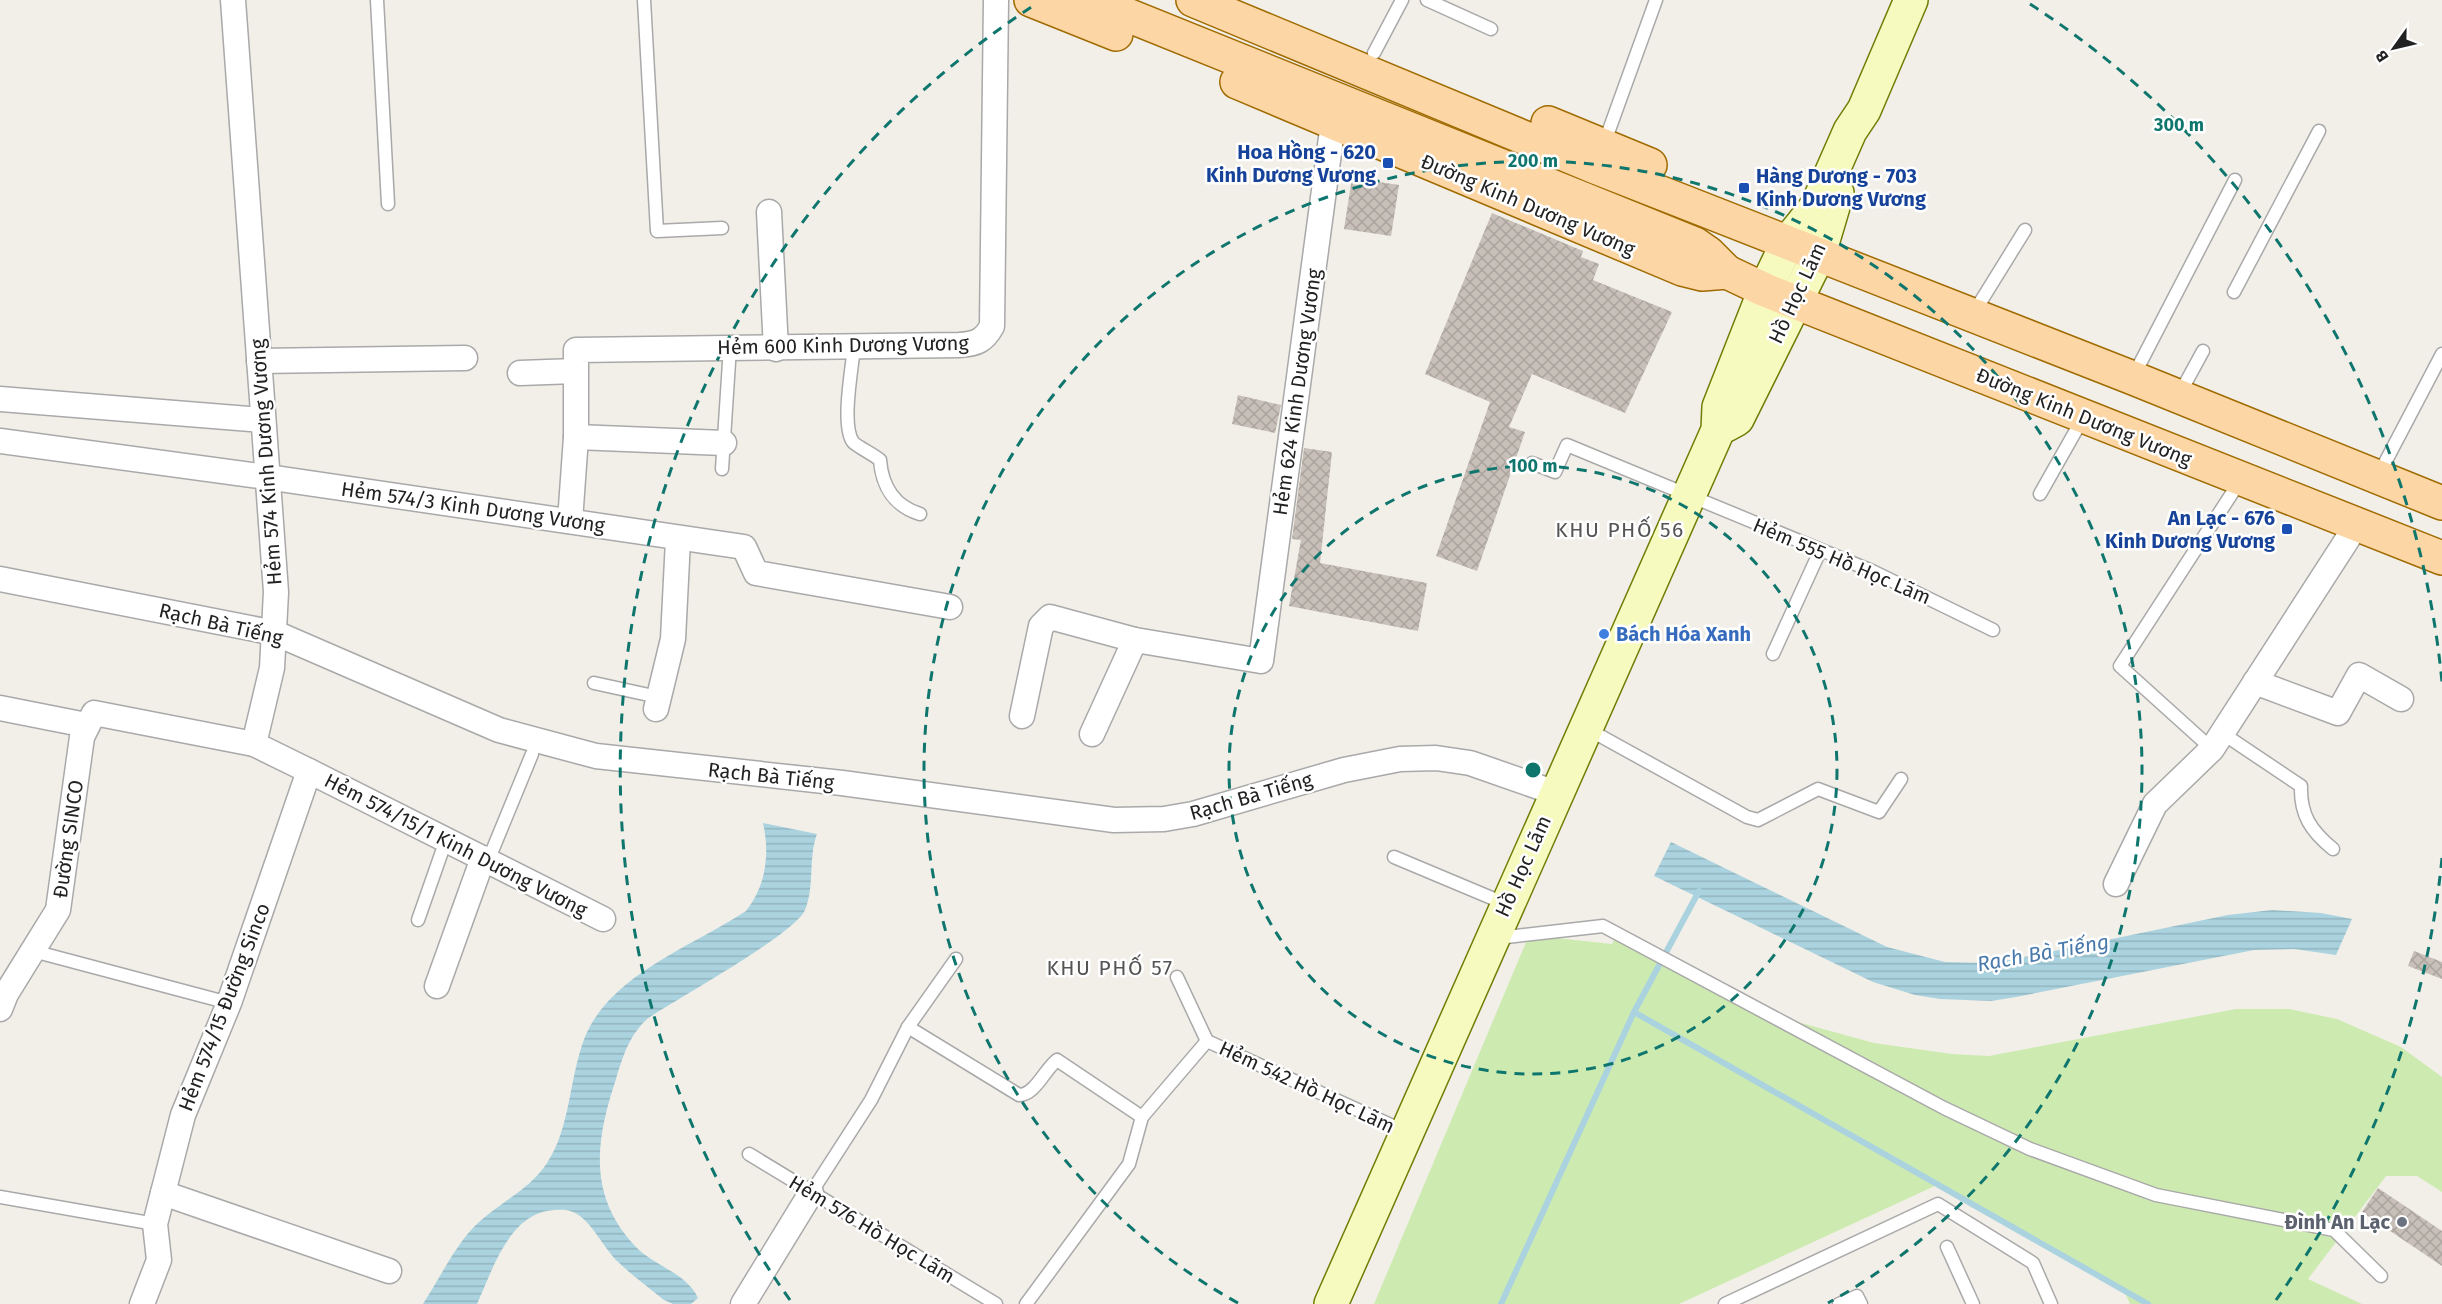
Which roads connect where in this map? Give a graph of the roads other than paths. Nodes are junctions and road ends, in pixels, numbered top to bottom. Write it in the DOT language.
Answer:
graph roads {
  1 [pos="233,0"];
  2 [pos="376,0"];
  3 [pos="644,0"];
  4 [pos="996,0"];
  5 [pos="1031,0"];
  6 [pos="1090,0"];
  7 [pos="1192,0"];
  8 [pos="1246,0"];
  9 [pos="1402,0"];
  10 [pos="1427,0"];
  11 [pos="1656,0"];
  12 [pos="1911,0"];
  13 [pos="1491,29"];
  14 [pos="1374,53"];
  15 [pos="1864,110"];
  16 [pos="1335,111"];
  17 [pos="2319,131"];
  18 [pos="1604,146"];
  19 [pos="2235,180"];
  20 [pos="388,204"];
  21 [pos="769,212"];
  22 [pos="1743,224"];
  23 [pos="722,228"];
  24 [pos="2025,230"];
  25 [pos="1788,242"];
  26 [pos="1819,254"];
  27 [pos="1765,290"];
  28 [pos="2234,292"];
  29 [pos="1795,302"];
  30 [pos="1972,315"];
  31 [pos="730,347"];
  32 [pos="854,347"];
  33 [pos="777,349"];
  34 [pos="2203,351"];
  35 [pos="2442,354"];
  36 [pos="465,358"];
  37 [pos="259,361"];
  38 [pos="575,361"];
  39 [pos="520,373"];
  40 [pos="2133,378"];
  41 [pos="2178,397"];
  42 [pos="0,399"];
  43 [pos="2083,417"];
  44 [pos="263,420"];
  45 [pos="1718,430"];
  46 [pos="576,437"];
  47 [pos="0,441"];
  48 [pos="724,443"];
  49 [pos="1532,463"];
  50 [pos="722,469"];
  51 [pos="267,477"];
  52 [pos="2377,477"];
  53 [pos="2240,480"];
  54 [pos="2040,494"];
  55 [pos="1689,496"];
  56 [pos="2442,503"];
  57 [pos="920,514"];
  58 [pos="570,520"];
  59 [pos="2356,526"];
  60 [pos="678,540"];
  61 [pos="1820,551"];
  62 [pos="2442,558"];
  63 [pos="0,579"];
  64 [pos="0,591"];
  65 [pos="950,607"];
  66 [pos="1993,630"];
  67 [pos="275,640"];
  68 [pos="1135,640"];
  69 [pos="1773,654"];
  70 [pos="2255,682"];
  71 [pos="594,683"];
  72 [pos="2401,699"];
  73 [pos="657,704"];
  74 [pos="0,708"];
  75 [pos="1022,717"];
  76 [pos="86,725"];
  77 [pos="1585,727"];
  78 [pos="1092,734"];
  79 [pos="2217,741"];
  80 [pos="254,744"];
  81 [pos="532,754"];
  82 [pos="309,771"];
  83 [pos="1901,779"];
  84 [pos="1553,799"];
  85 [pos="446,840"];
  86 [pos="2333,849"];
  87 [pos="1394,857"];
  88 [pos="485,860"];
  89 [pos="2116,884"];
  90 [pos="1506,904"];
  91 [pos="603,918"];
  92 [pos="418,920"];
  93 [pos="1491,939"];
  94 [pos="33,951"];
  95 [pos="956,959"];
  96 [pos="1177,977"];
  97 [pos="437,986"];
  98 [pos="230,1003"];
  99 [pos="0,1009"];
  100 [pos="908,1027"];
  101 [pos="1207,1041"];
  102 [pos="1142,1117"];
  103 [pos="1407,1133"];
  104 [pos="749,1154"];
  105 [pos="163,1193"];
  106 [pos="811,1193"];
  107 [pos="0,1197"];
  108 [pos="155,1224"];
  109 [pos="1947,1246"];
  110 [pos="389,1271"];
  111 [pos="2381,1276"];
  112 [pos="142,1304"];
  113 [pos="743,1304"];
  114 [pos="996,1304"];
  115 [pos="1026,1304"];
  116 [pos="1331,1304"];
  117 [pos="1725,1304"];
  118 [pos="1839,1304"];
  119 [pos="1861,1304"];
  120 [pos="1973,1304"];
  121 [pos="2051,1304"];
  1 -- 37 [label="street, Hẻm 574 Kinh Dương Vương"];
  2 -- 20 [label="lane"];
  3 -- 23 [label="lane"];
  4 -- 32 [label="street, Hẻm 600 Kinh Dương Vương"];
  5 -- 16 [label="main road, Đường Kinh Dương Vương"];
  6 -- 16 [label="main road, Đường Kinh Dương Vương"];
  7 -- 22 [label="main road"];
  8 -- 14 [label="main road"];
  9 -- 14 [label="lane"];
  10 -- 13 [label="lane"];
  11 -- 18 [label="lane"];
  12 -- 15 [label="main road, Hồ Học Lãm"];
  14 -- 18 [label="main road"];
  15 -- 25 [label="main road, Hồ Học Lãm"];
  15 -- 26 [label="main road, Hồ Học Lãm"];
  16 -- 27 [label="main road, Đường Kinh Dương Vương"];
  16 -- 68 [label="street, Hẻm 624 Kinh Dương Vương"];
  17 -- 28 [label="lane"];
  18 -- 22 [label="main road"];
  19 -- 40 [label="lane"];
  21 -- 33 [label="street"];
  22 -- 25 [label="main road"];
  24 -- 30 [label="lane"];
  25 -- 26 [label="main road"];
  25 -- 27 [label="main road, Hồ Học Lãm"];
  26 -- 29 [label="main road, Hồ Học Lãm"];
  26 -- 30 [label="main road"];
  27 -- 29 [label="main road, Đường Kinh Dương Vương"];
  27 -- 45 [label="main road, Hồ Học Lãm"];
  29 -- 43 [label="main road, Đường Kinh Dương Vương"];
  29 -- 45 [label="main road, Hồ Học Lãm"];
  30 -- 40 [label="main road"];
  31 -- 33 [label="street, Hẻm 600 Kinh Dương Vương"];
  31 -- 38 [label="street, Hẻm 600 Kinh Dương Vương"];
  31 -- 48 [label="lane"];
  32 -- 33 [label="street, Hẻm 600 Kinh Dương Vương"];
  32 -- 57 [label="lane"];
  34 -- 41 [label="lane"];
  35 -- 52 [label="lane"];
  36 -- 37 [label="street"];
  37 -- 44 [label="street, Hẻm 574 Kinh Dương Vương"];
  38 -- 39 [label="street, Hẻm 600 Kinh Dương Vương"];
  38 -- 46 [label="street"];
  40 -- 41 [label="main road"];
  41 -- 52 [label="main road"];
  42 -- 44 [label="street"];
  43 -- 53 [label="main road, Đường Kinh Dương Vương"];
  43 -- 54 [label="lane"];
  44 -- 51 [label="street, Hẻm 574 Kinh Dương Vương"];
  45 -- 55 [label="main road, Hồ Học Lãm"];
  46 -- 48 [label="street"];
  46 -- 58 [label="street"];
  47 -- 51 [label="street, Hẻm 574/3 Kinh Dương Vương"];
  48 -- 50 [label="lane"];
  49 -- 55 [label="lane, Hẻm 555 Hồ Học Lãm"];
  51 -- 58 [label="street, Hẻm 574/3 Kinh Dương Vương"];
  51 -- 67 [label="street, Hẻm 574 Kinh Dương Vương"];
  52 -- 56 [label="main road"];
  53 -- 59 [label="main road, Đường Kinh Dương Vương"];
  53 -- 79 [label="lane"];
  55 -- 61 [label="lane, Hẻm 555 Hồ Học Lãm"];
  55 -- 77 [label="main road, Hồ Học Lãm"];
  58 -- 60 [label="street, Hẻm 574/3 Kinh Dương Vương"];
  59 -- 62 [label="main road, Đường Kinh Dương Vương"];
  59 -- 70 [label="street"];
  60 -- 65 [label="street, Hẻm 574/3 Kinh Dương Vương"];
  60 -- 73 [label="street"];
  61 -- 66 [label="lane, Hẻm 555 Hồ Học Lãm"];
  61 -- 69 [label="lane"];
  63 -- 67 [label="street, Rạch Bà Tiếng"];
  64 -- 67 [label="street, Rạch Bà Tiếng"];
  67 -- 80 [label="street, Hẻm 574 Kinh Dương Vương"];
  67 -- 81 [label="street, Rạch Bà Tiếng"];
  67 -- 84 [label="street, Rạch Bà Tiếng"];
  68 -- 75 [label="street"];
  68 -- 78 [label="street"];
  70 -- 72 [label="street"];
  70 -- 79 [label="street"];
  71 -- 73 [label="lane"];
  74 -- 76 [label="street"];
  76 -- 80 [label="street"];
  76 -- 94 [label="street, Đường SINCO"];
  77 -- 83 [label="lane"];
  77 -- 84 [label="main road, Hồ Học Lãm"];
  79 -- 86 [label="lane"];
  79 -- 89 [label="street"];
  80 -- 82 [label="street"];
  81 -- 84 [label="street, Rạch Bà Tiếng"];
  81 -- 88 [label="lane"];
  82 -- 85 [label="street, Hẻm 574/15/1 Kinh Dương Vương"];
  82 -- 98 [label="street, Hẻm 574/15 Đường Sinco"];
  84 -- 90 [label="main road, Hồ Học Lãm"];
  85 -- 88 [label="street, Hẻm 574/15/1 Kinh Dương Vương"];
  85 -- 92 [label="lane"];
  87 -- 90 [label="lane"];
  88 -- 91 [label="street, Hẻm 574/15/1 Kinh Dương Vương"];
  88 -- 97 [label="street"];
  90 -- 93 [label="main road, Hồ Học Lãm"];
  93 -- 103 [label="main road, Hồ Học Lãm"];
  93 -- 111 [label="lane"];
  94 -- 98 [label="lane"];
  94 -- 99 [label="street, Đường SINCO"];
  95 -- 100 [label="lane"];
  96 -- 101 [label="lane, Hẻm 542 Hồ Học Lãm"];
  98 -- 105 [label="street, Hẻm 574/15 Đường Sinco"];
  100 -- 102 [label="lane"];
  100 -- 106 [label="lane"];
  101 -- 102 [label="lane"];
  101 -- 103 [label="lane, Hẻm 542 Hồ Học Lãm"];
  102 -- 115 [label="lane"];
  103 -- 116 [label="main road, Hồ Học Lãm"];
  104 -- 106 [label="lane, Hẻm 576 Hồ Học Lãm"];
  105 -- 108 [label="street, Hẻm 574/15 Đường Sinco"];
  105 -- 110 [label="street"];
  106 -- 113 [label="street"];
  106 -- 114 [label="lane, Hẻm 576 Hồ Học Lãm"];
  107 -- 108 [label="lane"];
  108 -- 112 [label="street, Hẻm 574/15 Đường Sinco"];
  109 -- 120 [label="lane"];
  117 -- 121 [label="lane"];
  118 -- 119 [label="lane"];
}
